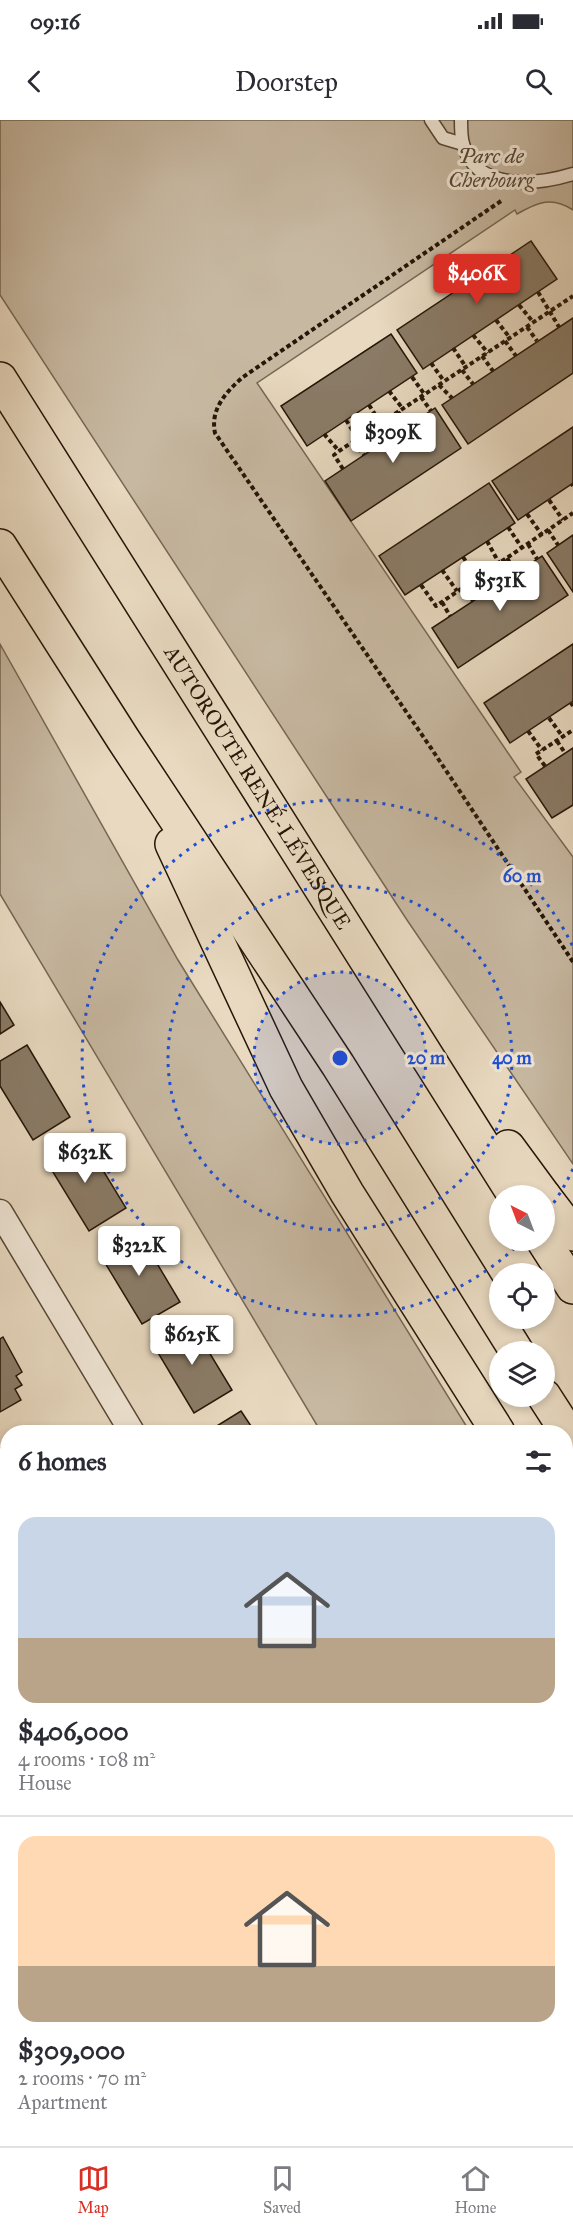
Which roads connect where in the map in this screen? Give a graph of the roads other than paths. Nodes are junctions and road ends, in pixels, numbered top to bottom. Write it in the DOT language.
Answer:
graph roads {
  1 [pos="431,120"];
  2 [pos="461,120"];
  3 [pos="463,144"];
  4 [pos="573,174"];
  5 [pos="0,380"];
  6 [pos="0,546"];
  7 [pos="123,739"];
  8 [pos="376,974"];
  9 [pos="508,1185"];
  10 [pos="536,1185"];
  11 [pos="555,1210"];
  12 [pos="0,1212"];
  13 [pos="573,1234"];
  14 [pos="550,1251"];
  15 [pos="573,1287"];
  16 [pos="510,1341"];
  17 [pos="551,1407"];
  18 [pos="128,1425"];
  19 [pos="494,1425"];
  20 [pos="563,1425"];
  1 -- 3 [label="lane"];
  2 -- 3 [label="lane"];
  3 -- 4 [label="lane"];
  5 -- 8 [label="highway, AUTOROUTE RENÉ-LÉVESQUE"];
  6 -- 7 [label="highway"];
  7 -- 16 [label="highway"];
  7 -- 19 [label="highway"];
  8 -- 9 [label="highway, AUTOROUTE RENÉ-LÉVESQUE"];
  8 -- 10 [label="highway"];
  11 -- 13 [label="highway"];
  12 -- 18 [label="street"];
  14 -- 15 [label="highway"];
  17 -- 20 [label="highway"];
}
